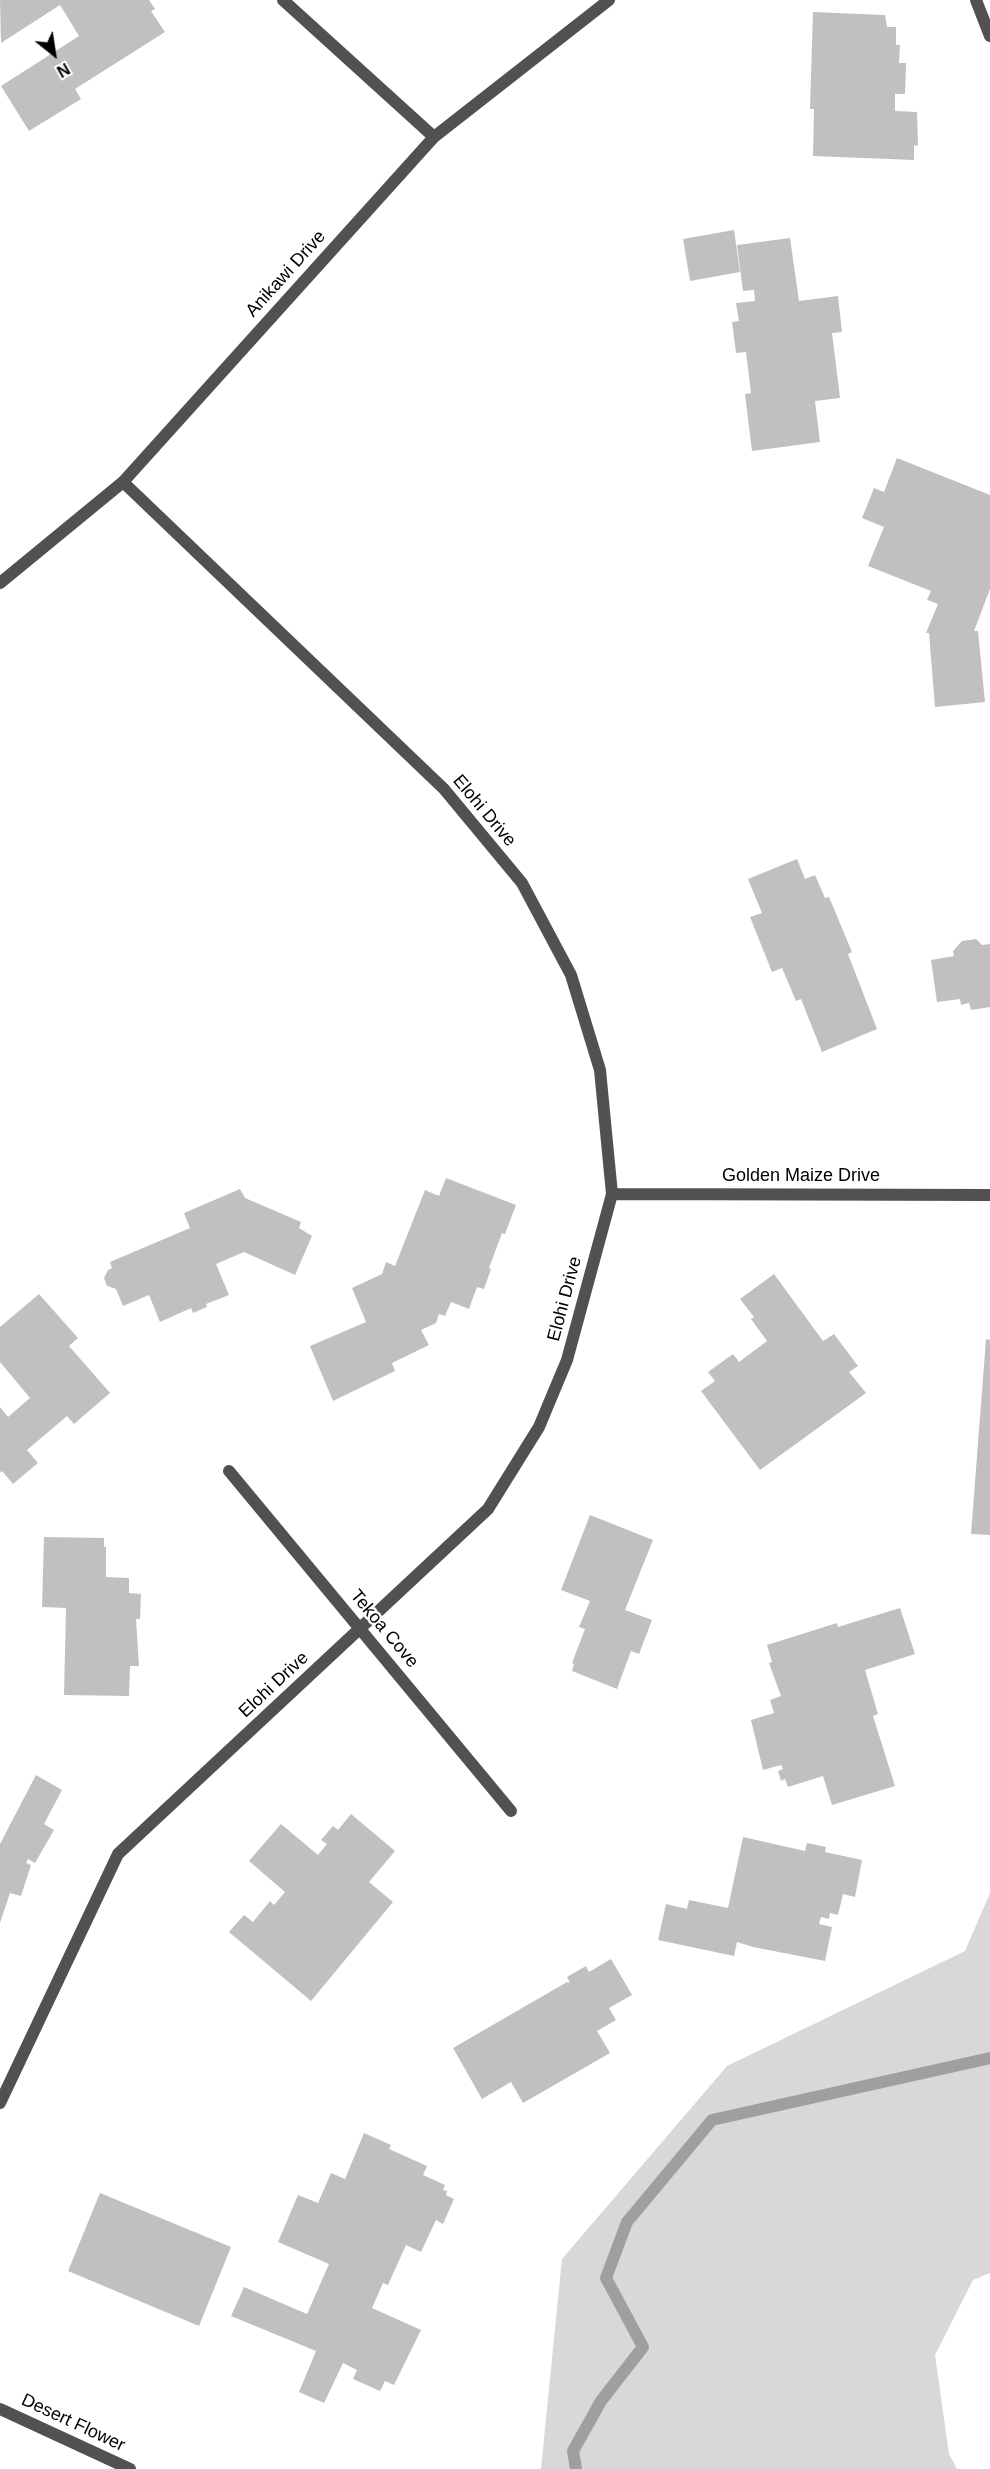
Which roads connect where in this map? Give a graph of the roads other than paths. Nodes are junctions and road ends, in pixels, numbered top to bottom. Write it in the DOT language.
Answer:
graph roads {
  1 [pos="283,0"];
  2 [pos="609,0"];
  3 [pos="976,0"];
  4 [pos="990,36"];
  5 [pos="434,137"];
  6 [pos="123,482"];
  7 [pos="0,584"];
  8 [pos="612,1194"];
  9 [pos="990,1195"];
  10 [pos="229,1471"];
  11 [pos="360,1629"];
  12 [pos="511,1811"];
  13 [pos="0,2103"];
  14 [pos="0,2409"];
  15 [pos="130,2469"];
  1 -- 5 [label="street"];
  2 -- 5 [label="street, Anikawi Drive"];
  3 -- 4 [label="street"];
  5 -- 6 [label="street, Anikawi Drive"];
  6 -- 7 [label="street, Anikawi Drive"];
  6 -- 8 [label="street, Elohi Drive"];
  8 -- 9 [label="street, Golden Maize Drive"];
  8 -- 11 [label="street, Elohi Drive"];
  10 -- 11 [label="street, Tekoa Cove"];
  11 -- 12 [label="street, Tekoa Cove"];
  11 -- 13 [label="street, Elohi Drive"];
  14 -- 15 [label="street, Desert Flower"];
}
